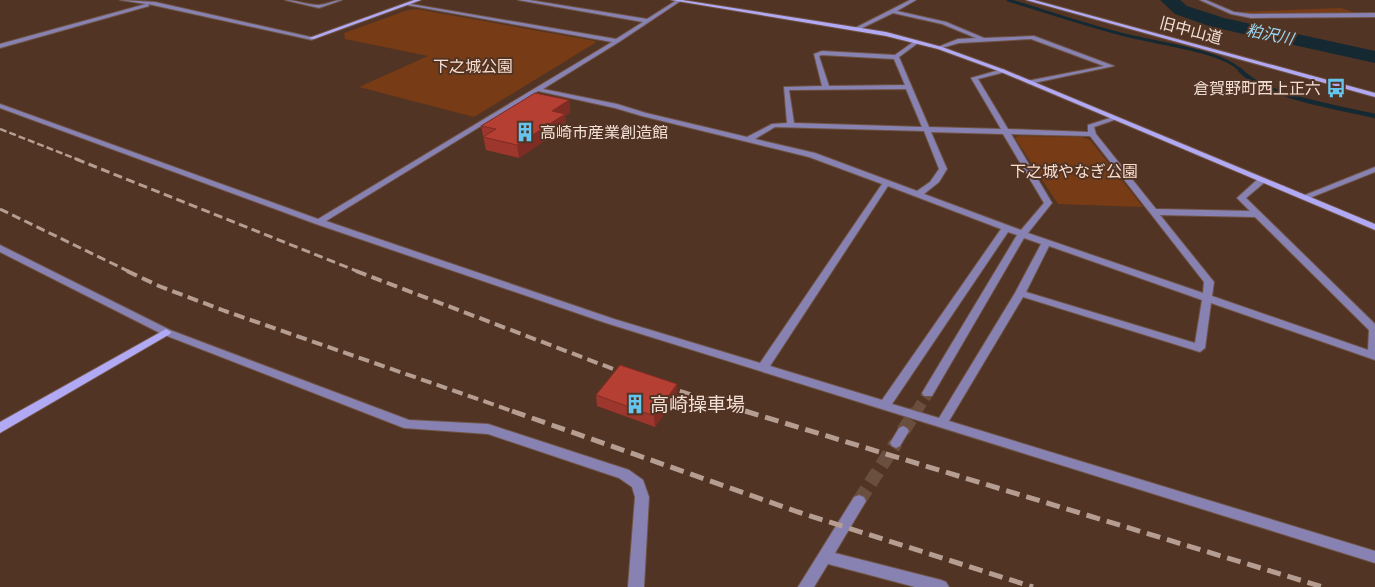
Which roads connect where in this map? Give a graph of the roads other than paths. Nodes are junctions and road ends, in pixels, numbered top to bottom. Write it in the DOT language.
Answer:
graph roads {
  1 [pos="122,0"];
  2 [pos="165,0"];
  3 [pos="287,0"];
  4 [pos="340,0"];
  5 [pos="419,0"];
  6 [pos="520,0"];
  7 [pos="677,0"];
  8 [pos="914,0"];
  9 [pos="1028,0"];
  10 [pos="1202,0"];
  11 [pos="155,3"];
  12 [pos="408,4"];
  13 [pos="892,11"];
  14 [pos="1375,15"];
  15 [pos="647,21"];
  16 [pos="858,28"];
  17 [pos="985,40"];
  18 [pos="617,41"];
  19 [pos="916,42"];
  20 [pos="0,46"];
  21 [pos="940,48"];
  22 [pos="896,57"];
  23 [pos="1002,71"];
  24 [pos="1029,82"];
  25 [pos="826,87"];
  26 [pos="909,87"];
  27 [pos="536,89"];
  28 [pos="1375,95"];
  29 [pos="0,106"];
  30 [pos="1115,118"];
  31 [pos="791,126"];
  32 [pos="927,129"];
  33 [pos="1005,132"];
  34 [pos="1092,134"];
  35 [pos="750,139"];
  36 [pos="1375,169"];
  37 [pos="1262,180"];
  38 [pos="887,182"];
  39 [pos="918,194"];
  40 [pos="1304,197"];
  41 [pos="1153,212"];
  42 [pos="1257,214"];
  43 [pos="319,222"];
  44 [pos="1375,227"];
  45 [pos="1006,228"];
  46 [pos="1022,234"];
  47 [pos="1046,243"];
  48 [pos="0,248"];
  49 [pos="1020,293"];
  50 [pos="1207,299"];
  51 [pos="166,332"];
  52 [pos="1374,356"];
  53 [pos="763,368"];
  54 [pos="928,393"];
  55 [pos="885,405"];
  56 [pos="941,424"];
  57 [pos="0,428"];
  58 [pos="903,431"];
  59 [pos="896,443"];
  60 [pos="859,502"];
  61 [pos="824,557"];
  62 [pos="1375,557"];
  63 [pos="636,587"];
  64 [pos="806,587"];
  65 [pos="941,587"];
  1 -- 11 [label="street"];
  2 -- 11 [label="street"];
  3 -- 4 [label="street"];
  5 -- 12 [label="street"];
  6 -- 15 [label="street"];
  7 -- 15 [label="street"];
  7 -- 16 [label="street"];
  8 -- 13 [label="street"];
  9 -- 28 [label="street, 旧中山道"];
  10 -- 14 [label="street"];
  11 -- 12 [label="street"];
  11 -- 20 [label="street"];
  12 -- 18 [label="street"];
  13 -- 16 [label="street"];
  13 -- 17 [label="street"];
  15 -- 18 [label="street"];
  16 -- 19 [label="street"];
  17 -- 21 [label="street"];
  17 -- 24 [label="street"];
  18 -- 27 [label="street"];
  19 -- 21 [label="street"];
  19 -- 22 [label="street"];
  21 -- 23 [label="street"];
  22 -- 25 [label="street"];
  22 -- 26 [label="street"];
  23 -- 24 [label="street"];
  23 -- 33 [label="street"];
  24 -- 30 [label="street"];
  25 -- 26 [label="street"];
  25 -- 31 [label="street"];
  26 -- 32 [label="street"];
  27 -- 35 [label="street"];
  27 -- 43 [label="street"];
  29 -- 43 [label="street"];
  30 -- 34 [label="street"];
  30 -- 37 [label="street"];
  31 -- 32 [label="street"];
  31 -- 35 [label="street"];
  32 -- 33 [label="street"];
  32 -- 39 [label="street"];
  33 -- 34 [label="street"];
  33 -- 46 [label="street"];
  34 -- 41 [label="street"];
  35 -- 38 [label="street"];
  36 -- 40 [label="street"];
  37 -- 40 [label="street"];
  37 -- 42 [label="street"];
  38 -- 39 [label="street"];
  38 -- 53 [label="street"];
  39 -- 45 [label="street"];
  40 -- 44 [label="street"];
  41 -- 42 [label="street"];
  41 -- 50 [label="street"];
  42 -- 52 [label="street"];
  43 -- 53 [label="street"];
  45 -- 46 [label="street"];
  45 -- 55 [label="street"];
  46 -- 47 [label="street"];
  46 -- 54 [label="street"];
  47 -- 49 [label="street"];
  47 -- 50 [label="street"];
  48 -- 51 [label="street"];
  49 -- 50 [label="street"];
  49 -- 56 [label="street"];
  50 -- 52 [label="street"];
  51 -- 57 [label="street"];
  51 -- 63 [label="street"];
  53 -- 55 [label="street"];
  55 -- 56 [label="street"];
  56 -- 62 [label="street"];
  58 -- 59 [label="street"];
  60 -- 61 [label="street"];
  61 -- 64 [label="street"];
  61 -- 65 [label="street"];
}
